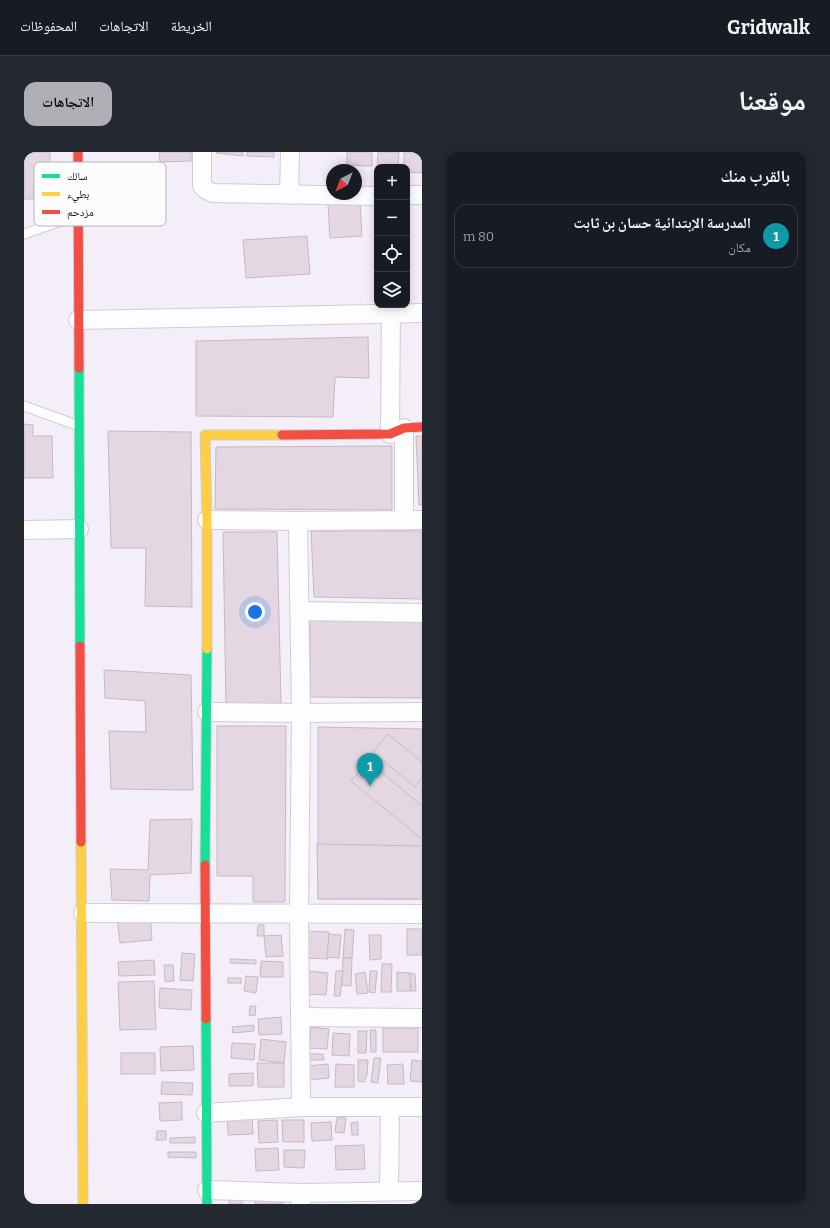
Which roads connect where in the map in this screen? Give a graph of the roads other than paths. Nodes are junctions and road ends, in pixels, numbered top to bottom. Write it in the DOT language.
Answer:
graph roads {
  1 [pos="202,152"];
  2 [pos="290,152"];
  3 [pos="289,195"];
  4 [pos="410,195"];
  5 [pos="422,195"];
  6 [pos="374,196"];
  7 [pos="47,226"];
  8 [pos="78,226"];
  9 [pos="24,234"];
  10 [pos="391,309"];
  11 [pos="422,313"];
  12 [pos="78,320"];
  13 [pos="24,406"];
  14 [pos="79,426"];
  15 [pos="422,427"];
  16 [pos="397,431"];
  17 [pos="207,520"];
  18 [pos="404,520"];
  19 [pos="422,520"];
  20 [pos="298,521"];
  21 [pos="80,529"];
  22 [pos="24,530"];
  23 [pos="300,611"];
  24 [pos="422,614"];
  25 [pos="207,712"];
  26 [pos="422,712"];
  27 [pos="301,713"];
  28 [pos="83,913"];
  29 [pos="205,914"];
  30 [pos="299,914"];
  31 [pos="422,914"];
  32 [pos="300,1017"];
  33 [pos="422,1018"];
  34 [pos="301,1107"];
  35 [pos="390,1107"];
  36 [pos="422,1107"];
  37 [pos="206,1113"];
  38 [pos="389,1191"];
  39 [pos="422,1191"];
  40 [pos="207,1197"];
  41 [pos="301,1198"];
  42 [pos="83,1204"];
  1 -- 3 [label="street"];
  2 -- 3 [label="street"];
  3 -- 6 [label="street"];
  4 -- 5 [label="street"];
  7 -- 9 [label="lane"];
  8 -- 12 [label="main road"];
  10 -- 11 [label="street"];
  10 -- 12 [label="street"];
  10 -- 16 [label="street"];
  12 -- 14 [label="main road"];
  13 -- 14 [label="lane"];
  14 -- 21 [label="main road"];
  15 -- 16 [label="main road"];
  16 -- 17 [label="main road"];
  16 -- 18 [label="street"];
  17 -- 20 [label="street"];
  17 -- 25 [label="main road"];
  18 -- 19 [label="street"];
  18 -- 20 [label="street"];
  20 -- 23 [label="street"];
  21 -- 22 [label="street"];
  21 -- 28 [label="main road"];
  23 -- 24 [label="street"];
  23 -- 27 [label="street"];
  25 -- 27 [label="street"];
  25 -- 29 [label="main road"];
  26 -- 27 [label="street"];
  27 -- 30 [label="street"];
  28 -- 29 [label="street"];
  28 -- 42 [label="main road"];
  29 -- 30 [label="street"];
  29 -- 37 [label="main road"];
  30 -- 31 [label="street"];
  30 -- 32 [label="street"];
  32 -- 33 [label="street"];
  32 -- 34 [label="street"];
  34 -- 35 [label="street"];
  34 -- 37 [label="street"];
  35 -- 36 [label="street"];
  35 -- 38 [label="street"];
  37 -- 40 [label="main road"];
  38 -- 39 [label="street"];
  38 -- 41 [label="street"];
  40 -- 41 [label="street"];
}
